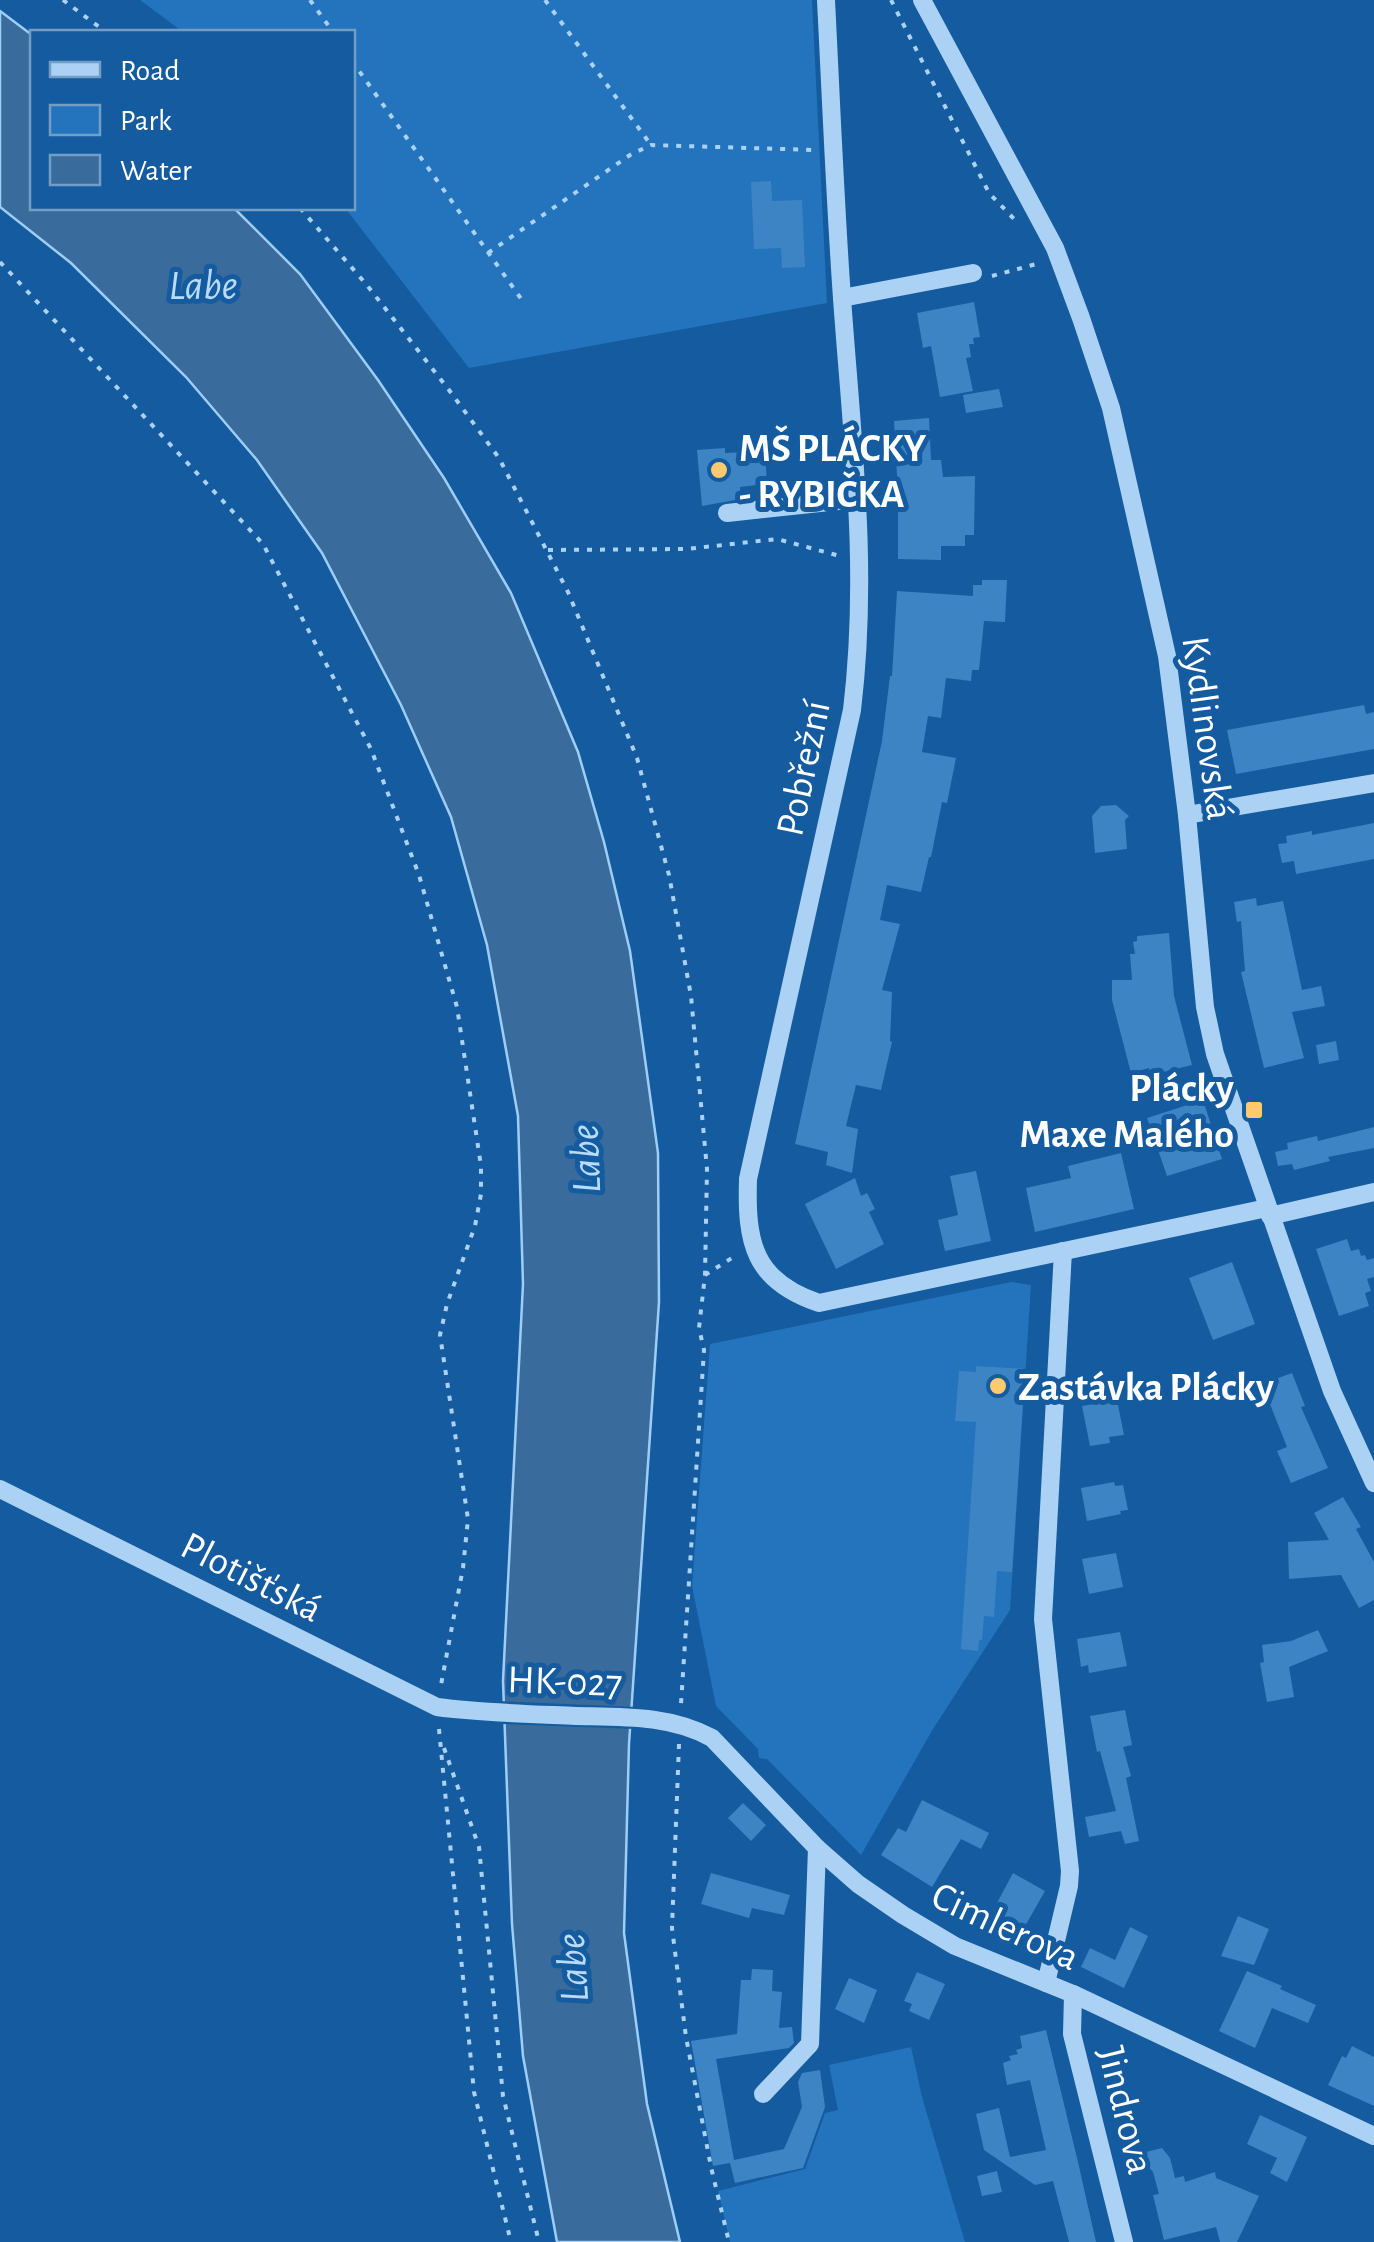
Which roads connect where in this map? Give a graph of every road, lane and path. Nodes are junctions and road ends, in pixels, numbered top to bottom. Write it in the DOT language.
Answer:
graph roads {
  1 [pos="62,0"];
  2 [pos="310,0"];
  3 [pos="544,0"];
  4 [pos="826,0"];
  5 [pos="891,0"];
  6 [pos="922,0"];
  7 [pos="103,30"];
  8 [pos="332,30"];
  9 [pos="355,64"];
  10 [pos="651,145"];
  11 [pos="834,151"];
  12 [pos="302,210"];
  13 [pos="1020,226"];
  14 [pos="1035,251"];
  15 [pos="488,253"];
  16 [pos="0,262"];
  17 [pos="974,273"];
  18 [pos="842,298"];
  19 [pos="522,300"];
  20 [pos="858,500"];
  21 [pos="727,513"];
  22 [pos="548,550"];
  23 [pos="861,558"];
  24 [pos="1374,783"];
  25 [pos="1187,815"];
  26 [pos="1374,1192"];
  27 [pos="1268,1212"];
  28 [pos="753,1245"];
  29 [pos="1063,1251"];
  30 [pos="705,1275"];
  31 [pos="1374,1481"];
  32 [pos="0,1489"];
  33 [pos="437,1707"];
  34 [pos="476,1712"];
  35 [pos="652,1718"];
  36 [pos="680,1725"];
  37 [pos="817,1848"];
  38 [pos="1046,1983"];
  39 [pos="1073,1994"];
  40 [pos="763,2094"];
  41 [pos="1374,2136"];
  42 [pos="511,2242"];
  43 [pos="538,2242"];
  44 [pos="729,2242"];
  45 [pos="1124,2242"];
  1 -- 7 [label="path"];
  2 -- 8 [label="path"];
  3 -- 10 [label="path"];
  4 -- 11 [label="street, Pobřežní"];
  5 -- 13 [label="path"];
  6 -- 25 [label="street, Kydlinovská"];
  9 -- 15 [label="path"];
  10 -- 11 [label="path"];
  10 -- 15 [label="path"];
  11 -- 18 [label="street, Pobřežní"];
  12 -- 22 [label="path"];
  14 -- 17 [label="path"];
  15 -- 19 [label="path"];
  16 -- 33 [label="path"];
  17 -- 18 [label="street"];
  18 -- 20 [label="street, Pobřežní"];
  20 -- 21 [label="street"];
  20 -- 23 [label="street, Pobřežní"];
  22 -- 23 [label="path"];
  22 -- 30 [label="path"];
  23 -- 28 [label="street, Pobřežní"];
  24 -- 25 [label="street"];
  25 -- 27 [label="street, Kydlinovská"];
  26 -- 27 [label="street, Pobřežní"];
  27 -- 29 [label="street, Pobřežní"];
  27 -- 31 [label="street, Kydlinovská"];
  28 -- 29 [label="street, Pobřežní"];
  28 -- 30 [label="path"];
  29 -- 38 [label="street"];
  30 -- 36 [label="path"];
  32 -- 33 [label="street, Plotišťská"];
  33 -- 34 [label="street, Plotišťská"];
  34 -- 35 [label="street, HK-027"];
  35 -- 36 [label="street, Cimlerova"];
  36 -- 37 [label="street, Cimlerova"];
  36 -- 44 [label="path"];
  37 -- 38 [label="street, Cimlerova"];
  37 -- 40 [label="street"];
  38 -- 39 [label="street, Cimlerova"];
  39 -- 41 [label="street, Cimlerova"];
  39 -- 45 [label="street, Jindrova"];
  42 -- 43 [label="path"];
}
